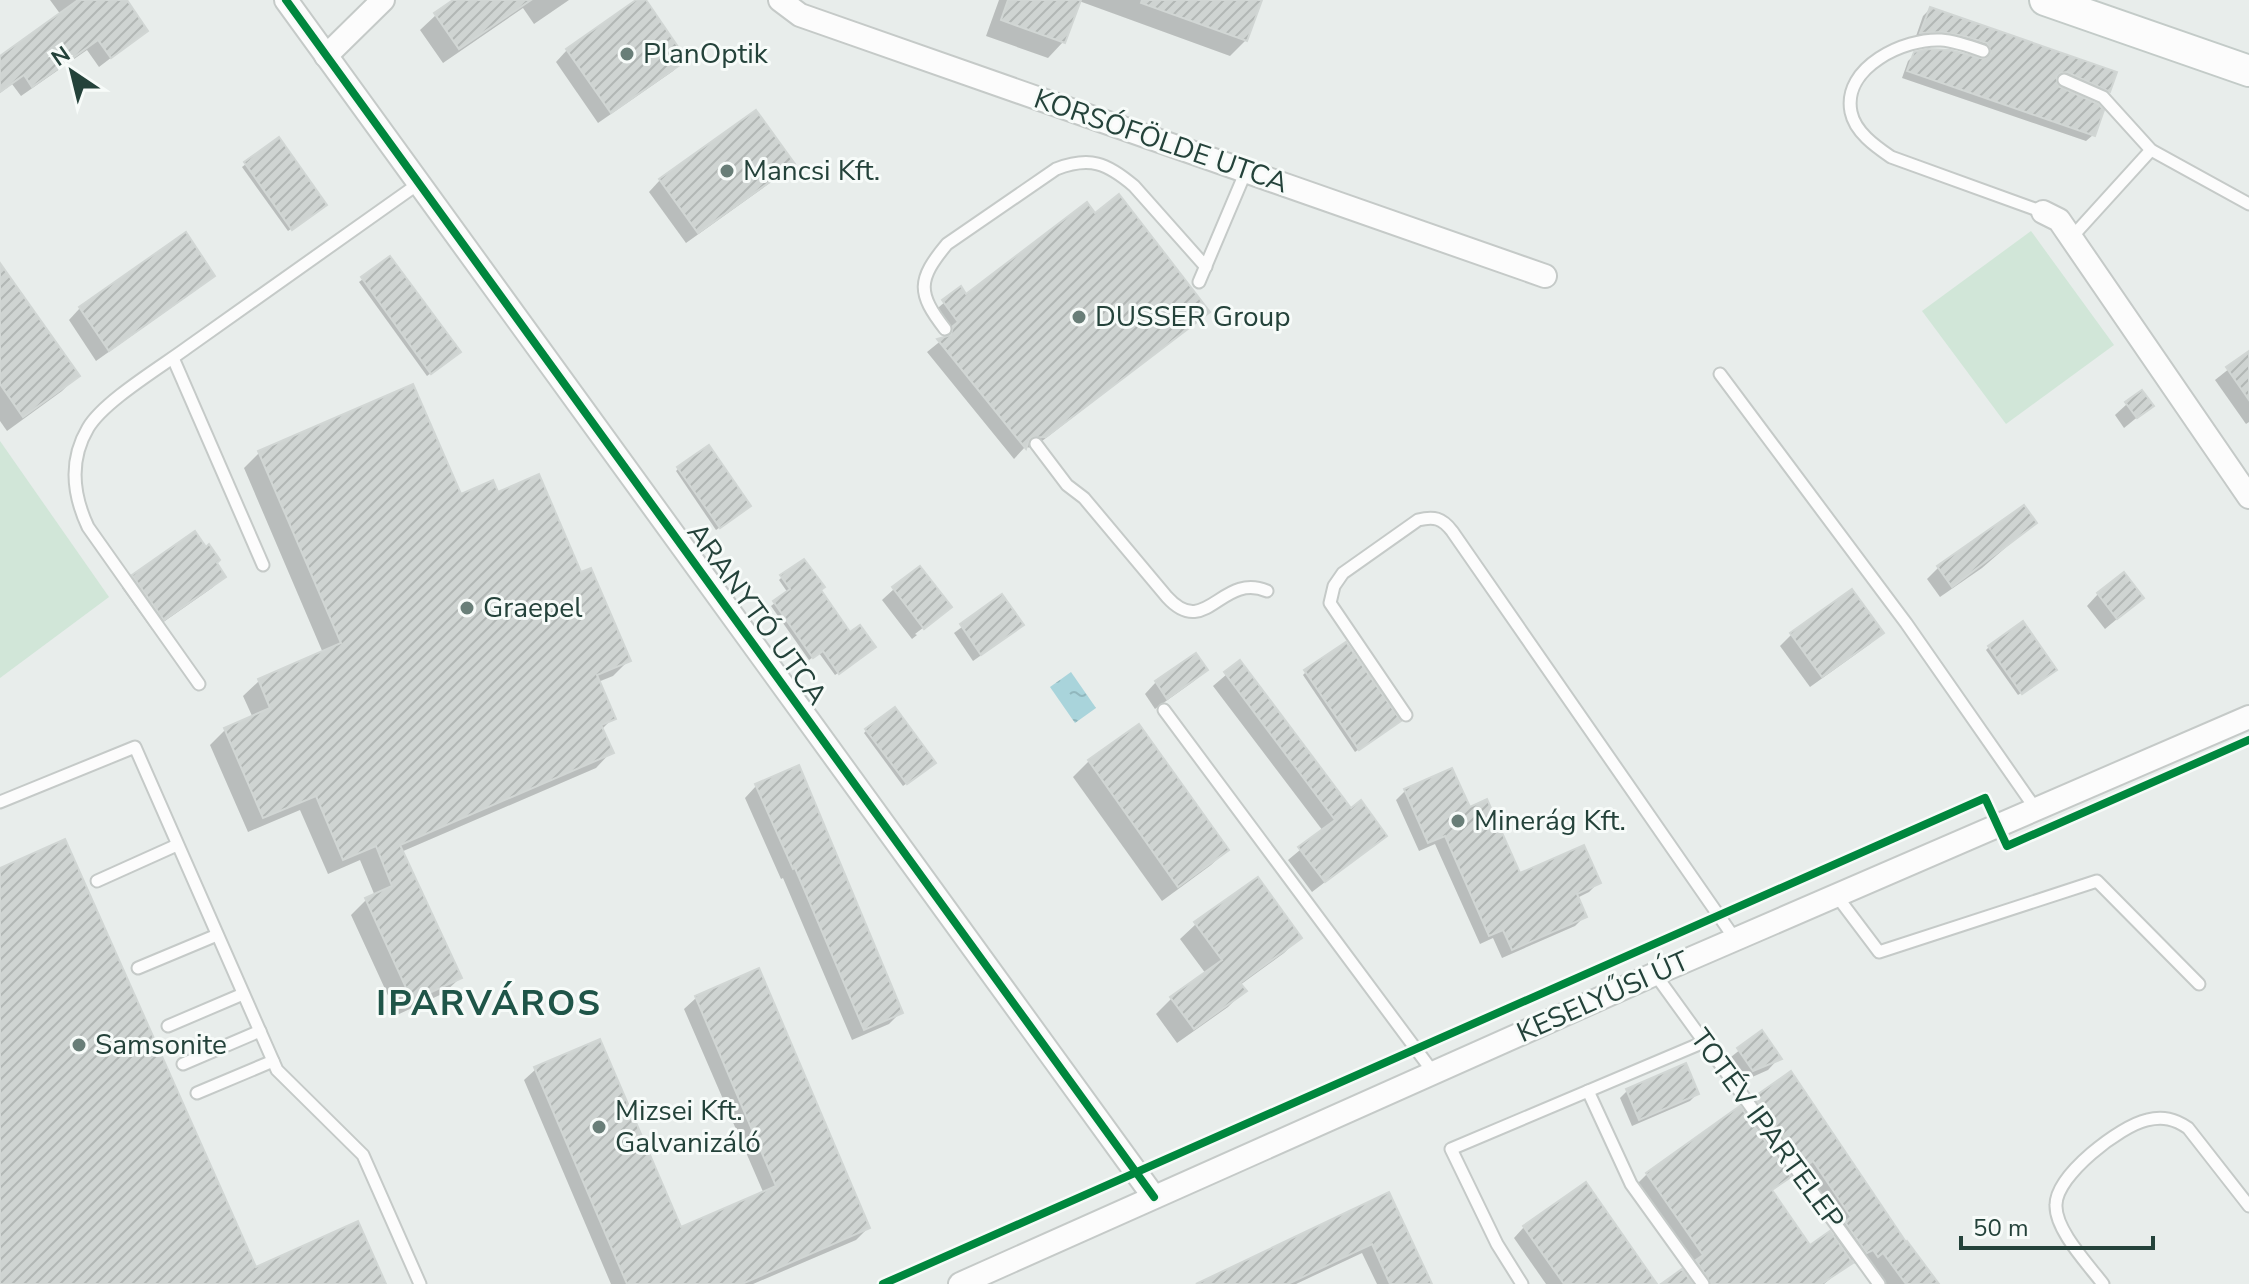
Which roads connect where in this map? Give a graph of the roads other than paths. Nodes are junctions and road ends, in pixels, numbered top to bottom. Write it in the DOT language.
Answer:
graph roads {
  1 [pos="286,0"];
  2 [pos="383,0"];
  3 [pos="780,0"];
  4 [pos="2045,0"];
  5 [pos="1983,51"];
  6 [pos="326,56"];
  7 [pos="2249,71"];
  8 [pos="2064,80"];
  9 [pos="2151,150"];
  10 [pos="1246,170"];
  11 [pos="418,184"];
  12 [pos="2249,204"];
  13 [pos="2043,212"];
  14 [pos="2071,238"];
  15 [pos="1206,267"];
  16 [pos="1545,276"];
  17 [pos="1199,282"];
  18 [pos="945,329"];
  19 [pos="173,358"];
  20 [pos="1720,374"];
  21 [pos="1036,444"];
  22 [pos="2245,482"];
  23 [pos="263,565"];
  24 [pos="1267,591"];
  25 [pos="199,684"];
  26 [pos="1164,710"];
  27 [pos="1406,715"];
  28 [pos="2249,718"];
  29 [pos="0,802"];
  30 [pos="2035,808"];
  31 [pos="177,845"];
  32 [pos="97,881"];
  33 [pos="1836,895"];
  34 [pos="217,935"];
  35 [pos="1735,939"];
  36 [pos="138,968"];
  37 [pos="1655,974"];
  38 [pos="2199,984"];
  39 [pos="243,994"];
  40 [pos="168,1026"];
  41 [pos="260,1031"];
  42 [pos="1704,1042"];
  43 [pos="273,1061"];
  44 [pos="183,1064"];
  45 [pos="1433,1072"];
  46 [pos="1588,1091"];
  47 [pos="197,1093"];
  48 [pos="1154,1197"];
  49 [pos="2249,1206"];
  50 [pos="420,1284"];
  51 [pos="960,1284"];
  52 [pos="1522,1284"];
  53 [pos="1703,1284"];
  54 [pos="1879,1284"];
  55 [pos="2103,1284"];
  1 -- 6 [label="street, ARANYTÓ UTCA"];
  2 -- 6 [label="street"];
  3 -- 10 [label="street, KORSÓFÖLDE UTCA"];
  4 -- 7 [label="main road"];
  5 -- 13 [label="lane"];
  6 -- 11 [label="street, ARANYTÓ UTCA"];
  8 -- 9 [label="lane"];
  9 -- 12 [label="lane"];
  9 -- 14 [label="lane"];
  10 -- 15 [label="lane"];
  10 -- 16 [label="street, KORSÓFÖLDE UTCA"];
  11 -- 19 [label="lane"];
  11 -- 48 [label="street, ARANYTÓ UTCA"];
  13 -- 14 [label="street"];
  14 -- 22 [label="street"];
  15 -- 17 [label="lane"];
  15 -- 18 [label="lane"];
  19 -- 23 [label="lane"];
  19 -- 25 [label="lane"];
  20 -- 30 [label="lane"];
  21 -- 24 [label="lane"];
  26 -- 45 [label="lane"];
  27 -- 35 [label="lane"];
  28 -- 30 [label="street, KESELYŰSI ÚT"];
  29 -- 31 [label="lane"];
  30 -- 33 [label="street, KESELYŰSI ÚT"];
  31 -- 32 [label="lane"];
  31 -- 34 [label="lane"];
  33 -- 35 [label="street, KESELYŰSI ÚT"];
  33 -- 38 [label="lane"];
  34 -- 36 [label="lane"];
  34 -- 39 [label="lane"];
  35 -- 37 [label="street, KESELYŰSI ÚT"];
  37 -- 42 [label="lane, TOTÉV IPARTELEP"];
  37 -- 45 [label="street, KESELYŰSI ÚT"];
  39 -- 40 [label="lane"];
  39 -- 41 [label="lane"];
  41 -- 43 [label="lane"];
  41 -- 44 [label="lane"];
  42 -- 46 [label="lane"];
  42 -- 54 [label="lane, TOTÉV IPARTELEP"];
  43 -- 47 [label="lane"];
  43 -- 50 [label="lane"];
  45 -- 48 [label="street, KESELYŰSI ÚT"];
  46 -- 52 [label="lane"];
  46 -- 53 [label="lane"];
  48 -- 51 [label="street, KESELYŰSI ÚT"];
  49 -- 55 [label="lane"];
}
